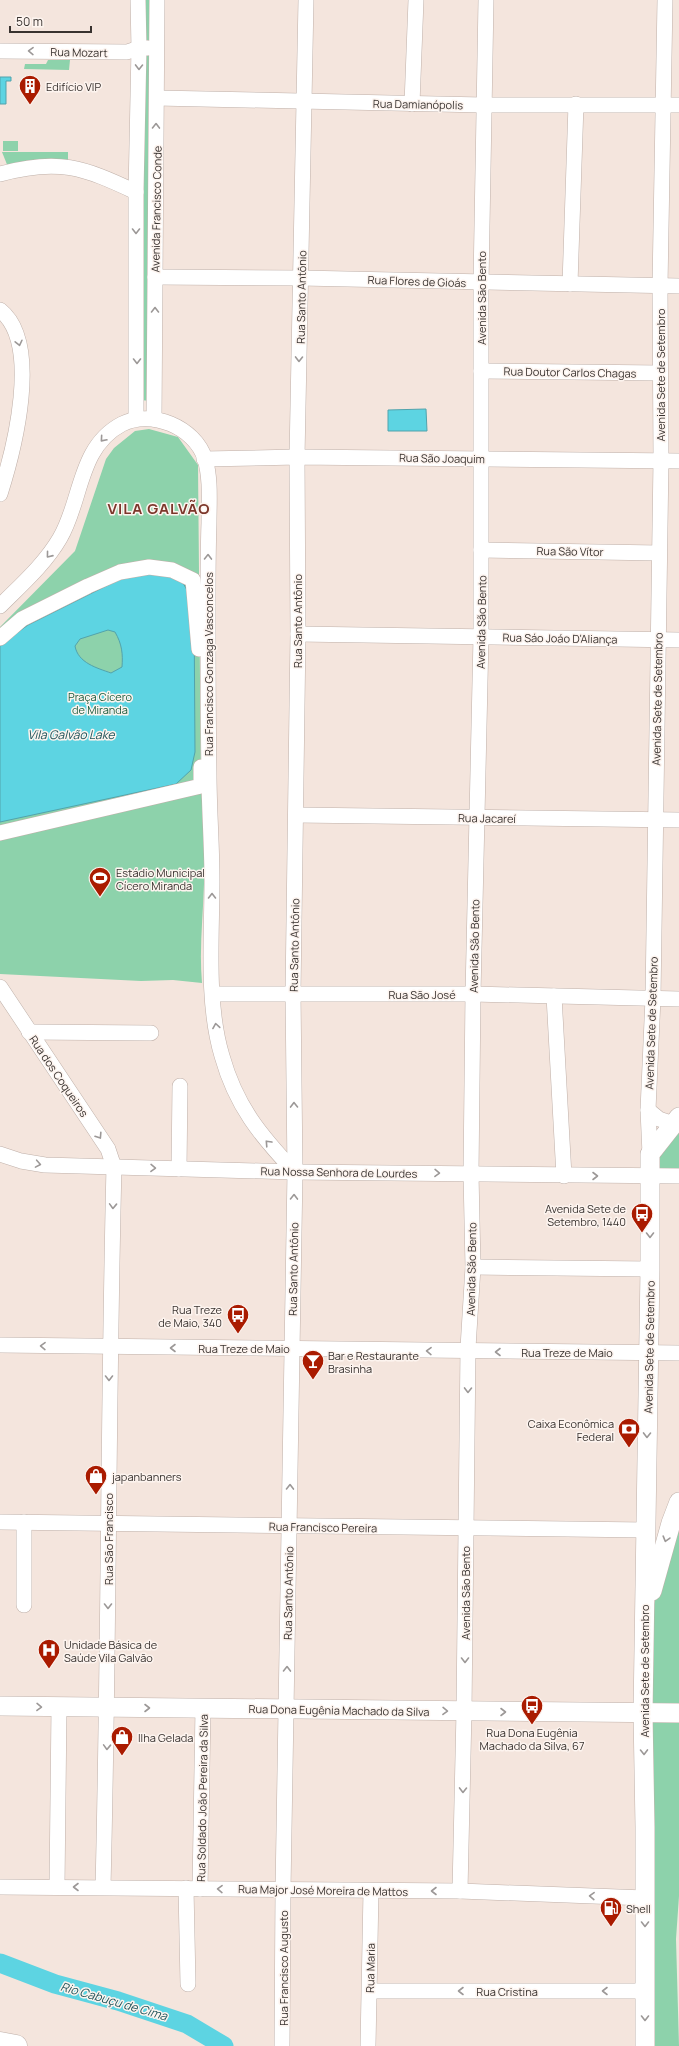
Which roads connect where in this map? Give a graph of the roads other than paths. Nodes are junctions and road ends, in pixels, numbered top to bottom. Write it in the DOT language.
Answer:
graph roads {
  1 [pos="138,0"];
  2 [pos="157,0"];
  3 [pos="306,0"];
  4 [pos="416,0"];
  5 [pos="486,0"];
  6 [pos="665,0"];
  7 [pos="139,48"];
  8 [pos="157,48"];
  9 [pos="0,51"];
  10 [pos="157,98"];
  11 [pos="305,101"];
  12 [pos="412,104"];
  13 [pos="576,104"];
  14 [pos="483,105"];
  15 [pos="663,105"];
  16 [pos="679,105"];
  17 [pos="0,174"];
  18 [pos="136,192"];
  19 [pos="155,277"];
  20 [pos="301,278"];
  21 [pos="481,283"];
  22 [pos="570,284"];
  23 [pos="660,286"];
  24 [pos="679,286"];
  25 [pos="0,310"];
  26 [pos="481,371"];
  27 [pos="660,373"];
  28 [pos="137,398"];
  29 [pos="154,398"];
  30 [pos="136,418"];
  31 [pos="154,419"];
  32 [pos="297,457"];
  33 [pos="204,458"];
  34 [pos="481,459"];
  35 [pos="661,460"];
  36 [pos="679,461"];
  37 [pos="0,494"];
  38 [pos="481,550"];
  39 [pos="659,553"];
  40 [pos="0,606"];
  41 [pos="298,634"];
  42 [pos="482,637"];
  43 [pos="0,638"];
  44 [pos="658,640"];
  45 [pos="679,640"];
  46 [pos="296,815"];
  47 [pos="476,818"];
  48 [pos="655,820"];
  49 [pos="679,820"];
  50 [pos="2,832"];
  51 [pos="0,987"];
  52 [pos="293,993"];
  53 [pos="213,994"];
  54 [pos="473,994"];
  55 [pos="554,996"];
  56 [pos="653,998"];
  57 [pos="679,999"];
  58 [pos="29,1032"];
  59 [pos="151,1033"];
  60 [pos="180,1086"];
  61 [pos="648,1110"];
  62 [pos="676,1120"];
  63 [pos="0,1154"];
  64 [pos="650,1154"];
  65 [pos="114,1167"];
  66 [pos="179,1169"];
  67 [pos="295,1172"];
  68 [pos="471,1174"];
  69 [pos="564,1176"];
  70 [pos="650,1176"];
  71 [pos="679,1176"];
  72 [pos="473,1267"];
  73 [pos="650,1269"];
  74 [pos="0,1344"];
  75 [pos="109,1347"];
  76 [pos="292,1348"];
  77 [pos="468,1351"];
  78 [pos="649,1352"];
  79 [pos="679,1352"];
  80 [pos="679,1502"];
  81 [pos="0,1522"];
  82 [pos="24,1522"];
  83 [pos="108,1523"];
  84 [pos="289,1526"];
  85 [pos="465,1529"];
  86 [pos="646,1530"];
  87 [pos="24,1605"];
  88 [pos="645,1616"];
  89 [pos="0,1706"];
  90 [pos="59,1707"];
  91 [pos="108,1708"];
  92 [pos="203,1708"];
  93 [pos="286,1708"];
  94 [pos="464,1711"];
  95 [pos="643,1713"];
  96 [pos="679,1713"];
  97 [pos="0,1887"];
  98 [pos="58,1887"];
  99 [pos="103,1887"];
  100 [pos="193,1888"];
  101 [pos="283,1890"];
  102 [pos="371,1891"];
  103 [pos="460,1891"];
  104 [pos="645,1898"];
  105 [pos="188,1984"];
  106 [pos="370,1991"];
  107 [pos="644,1991"];
  108 [pos="0,2043"];
  109 [pos="16,2046"];
  110 [pos="282,2046"];
  111 [pos="368,2046"];
  112 [pos="645,2046"];
  1 -- 7 [label="street, Avenida Francisco Conde"];
  2 -- 8 [label="street, Avenida Francisco Conde"];
  3 -- 11 [label="street, Rua Santo Antônio"];
  4 -- 12 [label="street"];
  5 -- 14 [label="street, Avenida São Bento"];
  6 -- 15 [label="street, Avenida Sete de Setembro"];
  7 -- 8 [label="street, Rua Mozart"];
  7 -- 9 [label="street, Rua Mozart, one-way"];
  7 -- 18 [label="street, Avenida Francisco Conde, one-way"];
  8 -- 10 [label="street, Avenida Francisco Conde"];
  10 -- 11 [label="street, Rua Damianópolis"];
  19 -- 10 [label="street, Avenida Francisco Conde, one-way"];
  11 -- 12 [label="street, Rua Damianópolis"];
  11 -- 20 [label="street, Rua Santo Antônio"];
  12 -- 14 [label="street, Rua Damianópolis"];
  13 -- 14 [label="street, Rua Damianópolis"];
  13 -- 15 [label="street, Rua Damianópolis"];
  13 -- 22 [label="street"];
  14 -- 21 [label="street, Avenida São Bento"];
  15 -- 16 [label="street, Rua Damianópolis"];
  15 -- 23 [label="street, Avenida Sete de Setembro"];
  17 -- 18 [label="street"];
  18 -- 28 [label="street, Avenida Francisco Conde, one-way"];
  19 -- 20 [label="street, Rua Flores de Gioás"];
  29 -- 19 [label="street, Avenida Francisco Conde, one-way"];
  20 -- 21 [label="street, Rua Flores de Gioás"];
  20 -- 32 [label="street, Rua Santo Antônio, one-way"];
  21 -- 22 [label="street, Rua Flores de Gioás"];
  21 -- 26 [label="street, Avenida São Bento"];
  22 -- 23 [label="street, Rua Flores de Gioás"];
  23 -- 24 [label="street, Rua Flores de Gioás"];
  23 -- 27 [label="street, Avenida Sete de Setembro"];
  25 -- 37 [label="street, one-way"];
  26 -- 27 [label="street, Rua Doutor Carlos Chagas"];
  26 -- 34 [label="street, Avenida São Bento"];
  27 -- 35 [label="street, Avenida Sete de Setembro"];
  28 -- 29 [label="street"];
  28 -- 30 [label="street, Avenida Francisco Conde"];
  29 -- 31 [label="street, Avenida Francisco Conde"];
  30 -- 31 [label="street, Rua Francisco Gonzaga Vasconcelos"];
  30 -- 40 [label="street, Rua Francisco Gonzaga Vasconcelos, one-way"];
  31 -- 33 [label="street, Rua Francisco Gonzaga Vasconcelos"];
  32 -- 33 [label="street, Rua São Joaquim"];
  32 -- 34 [label="street, Rua São Joaquim"];
  32 -- 41 [label="street, Rua Santo Antônio"];
  53 -- 33 [label="street, Rua Francisco Gonzaga Vasconcelos, one-way"];
  34 -- 35 [label="street, Rua São Joaquim"];
  34 -- 38 [label="street, Avenida São Bento"];
  35 -- 36 [label="street, Rua São Joaquim"];
  35 -- 39 [label="street, Avenida Sete de Setembro"];
  38 -- 39 [label="street, Rua São Vítor"];
  38 -- 42 [label="street, Avenida São Bento"];
  39 -- 44 [label="street, Avenida Sete de Setembro"];
  41 -- 42 [label="street, Rua Sáo Joáo D'Aliança"];
  41 -- 46 [label="street, Rua Santo Antônio"];
  42 -- 44 [label="street, Rua Sáo Joáo D'Aliança"];
  42 -- 47 [label="street, Avenida São Bento"];
  43 -- 50 [label="street"];
  44 -- 45 [label="street, Rua Sáo Joáo D'Aliança"];
  44 -- 48 [label="street, Avenida Sete de Setembro"];
  46 -- 47 [label="street, Rua Jacareí"];
  46 -- 52 [label="street, Rua Santo Antônio"];
  47 -- 48 [label="street, Rua Jacareí"];
  47 -- 54 [label="street, Avenida São Bento"];
  48 -- 49 [label="street, Rua Jacareí"];
  48 -- 56 [label="street, Avenida Sete de Setembro"];
  51 -- 58 [label="street, Rua dos Coqueiros"];
  52 -- 53 [label="street, Rua São José"];
  52 -- 54 [label="street, Rua São José"];
  67 -- 52 [label="street, Rua Santo Antônio, one-way"];
  67 -- 53 [label="street, Rua Francisco Gonzaga Vasconcelos, one-way"];
  54 -- 55 [label="street, Rua São José"];
  54 -- 68 [label="street, Avenida São Bento"];
  55 -- 56 [label="street, Rua São José"];
  55 -- 69 [label="street"];
  56 -- 57 [label="street, Rua São José"];
  56 -- 61 [label="street, Avenida Sete de Setembro"];
  58 -- 59 [label="street"];
  58 -- 65 [label="street, Rua dos Coqueiros, one-way"];
  60 -- 66 [label="street"];
  61 -- 62 [label="street"];
  61 -- 64 [label="street, Avenida Sete de Setembro"];
  62 -- 64 [label="main road"];
  63 -- 65 [label="street, Rua Nossa Senhora de Lourdes, one-way"];
  64 -- 70 [label="main road, Avenida Sete de Setembro"];
  65 -- 66 [label="street, Rua Nossa Senhora de Lourdes, one-way"];
  65 -- 75 [label="street, Rua São Francisco, one-way"];
  66 -- 67 [label="street, Rua Nossa Senhora de Lourdes"];
  67 -- 68 [label="street, Rua Nossa Senhora de Lourdes, one-way"];
  76 -- 67 [label="street, Rua Santo Antônio, one-way"];
  68 -- 69 [label="street, Rua Nossa Senhora de Lourdes"];
  68 -- 72 [label="street, Avenida São Bento"];
  69 -- 70 [label="street, Rua Nossa Senhora de Lourdes, one-way"];
  70 -- 71 [label="street, Rua Nossa Senhora de Lourdes"];
  70 -- 73 [label="main road, Avenida Sete de Setembro, one-way"];
  72 -- 73 [label="street"];
  72 -- 77 [label="street, Avenida São Bento"];
  73 -- 78 [label="main road, Avenida Sete de Setembro"];
  75 -- 74 [label="street, Rua Treze de Maio, one-way"];
  76 -- 75 [label="street, Rua Treze de Maio, one-way"];
  75 -- 83 [label="street, Rua São Francisco, one-way"];
  77 -- 76 [label="street, Rua Treze de Maio, one-way"];
  84 -- 76 [label="street, Rua Santo Antônio, one-way"];
  78 -- 77 [label="street, Rua Treze de Maio, one-way"];
  77 -- 85 [label="street, Avenida São Bento, one-way"];
  78 -- 79 [label="street, Rua Treze de Maio"];
  78 -- 86 [label="main road, Avenida Sete de Setembro, one-way"];
  80 -- 88 [label="main road, one-way"];
  81 -- 82 [label="street, Rua Francisco Pereira"];
  82 -- 83 [label="street, Rua Francisco Pereira"];
  82 -- 87 [label="street"];
  83 -- 84 [label="street, Rua Francisco Pereira"];
  83 -- 91 [label="street, Rua São Francisco, one-way"];
  84 -- 85 [label="street, Rua Francisco Pereira"];
  93 -- 84 [label="street, Rua Santo Antônio, one-way"];
  85 -- 86 [label="street, Rua Francisco Pereira"];
  85 -- 94 [label="street, Avenida São Bento, one-way"];
  86 -- 88 [label="main road, Avenida Sete de Setembro"];
  88 -- 95 [label="main road, Avenida Sete de Setembro"];
  89 -- 90 [label="main road, Rua Dona Eugênia Machado da Silva, one-way"];
  90 -- 91 [label="main road, Rua Dona Eugênia Machado da Silva"];
  90 -- 98 [label="street"];
  91 -- 92 [label="main road, Rua Dona Eugênia Machado da Silva, one-way"];
  91 -- 99 [label="street, Rua São Francisco, one-way"];
  92 -- 93 [label="main road, Rua Dona Eugênia Machado da Silva"];
  92 -- 100 [label="street, Rua Soldado João Pereira da Silva"];
  93 -- 94 [label="main road, Rua Dona Eugênia Machado da Silva, one-way"];
  93 -- 101 [label="street, Rua Santo Antônio"];
  94 -- 95 [label="main road, Rua Dona Eugênia Machado da Silva, one-way"];
  94 -- 103 [label="street, Avenida São Bento, one-way"];
  95 -- 96 [label="main road, Rua Dona Eugênia Machado da Silva"];
  95 -- 104 [label="main road, Avenida Sete de Setembro, one-way"];
  97 -- 98 [label="street, Rua Major José Moreira de Mattos"];
  99 -- 98 [label="street, Rua Major José Moreira de Mattos, one-way"];
  99 -- 100 [label="street, Rua Major José Moreira de Mattos"];
  101 -- 100 [label="street, Rua Major José Moreira de Mattos, one-way"];
  100 -- 105 [label="street, Rua Soldado João Pereira da Silva"];
  101 -- 102 [label="street, Rua Major José Moreira de Mattos"];
  101 -- 110 [label="street, Rua Francisco Augusto"];
  103 -- 102 [label="street, Rua Major José Moreira de Mattos, one-way"];
  102 -- 106 [label="street, Rua Maria"];
  104 -- 103 [label="street, Rua Major José Moreira de Mattos, one-way"];
  104 -- 107 [label="main road, Avenida Sete de Setembro, one-way"];
  107 -- 106 [label="street, Rua Cristina, one-way"];
  106 -- 111 [label="street, Rua Maria"];
  107 -- 112 [label="main road, Avenida Sete de Setembro, one-way"];
  108 -- 109 [label="highway"];
}
